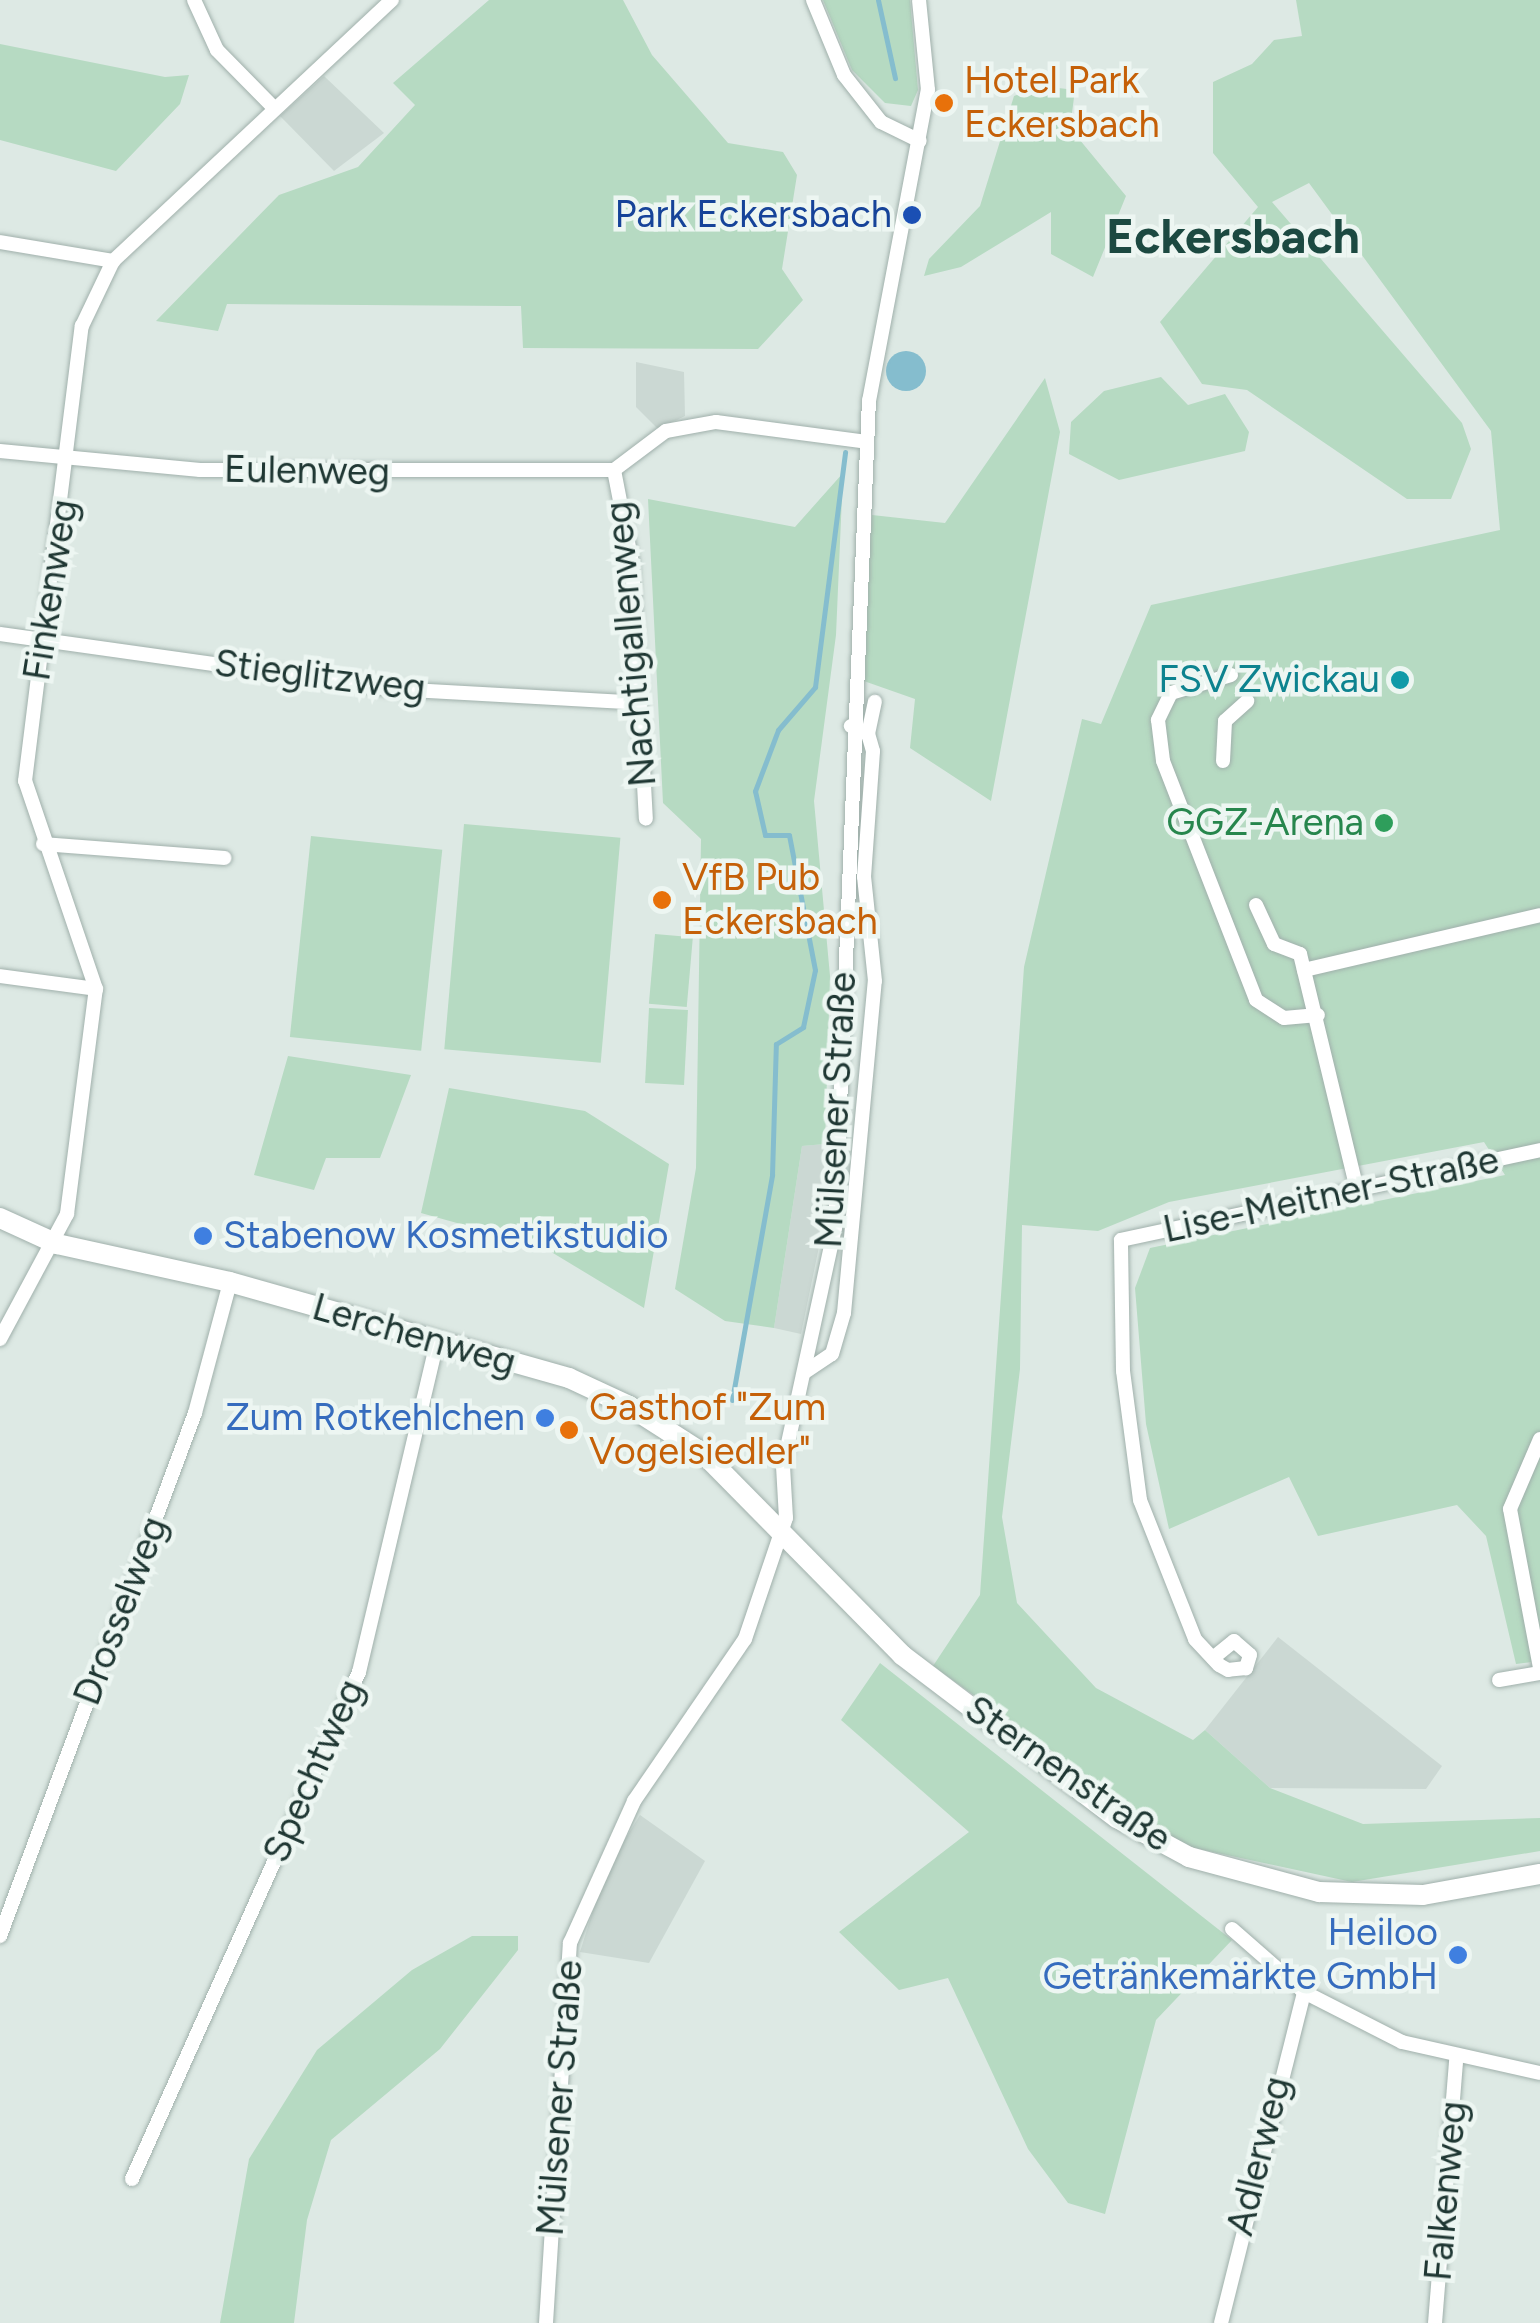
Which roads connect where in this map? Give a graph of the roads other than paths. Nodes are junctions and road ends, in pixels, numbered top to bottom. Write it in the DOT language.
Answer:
graph roads {
  1 [pos="194,0"];
  2 [pos="392,0"];
  3 [pos="813,0"];
  4 [pos="919,0"];
  5 [pos="271,105"];
  6 [pos="920,141"];
  7 [pos="0,242"];
  8 [pos="113,261"];
  9 [pos="867,442"];
  10 [pos="0,450"];
  11 [pos="72,460"];
  12 [pos="614,470"];
  13 [pos="0,634"];
  14 [pos="40,638"];
  15 [pos="1231,675"];
  16 [pos="1247,701"];
  17 [pos="875,702"];
  18 [pos="641,704"];
  19 [pos="850,726"];
  20 [pos="868,734"];
  21 [pos="1223,761"];
  22 [pos="646,819"];
  23 [pos="43,844"];
  24 [pos="224,858"];
  25 [pos="1256,905"];
  26 [pos="1540,915"];
  27 [pos="1304,970"];
  28 [pos="0,976"];
  29 [pos="96,989"];
  30 [pos="1318,1015"];
  31 [pos="1540,1150"];
  32 [pos="1357,1189"];
  33 [pos="0,1218"];
  34 [pos="57,1244"];
  35 [pos="230,1282"];
  36 [pos="0,1339"];
  37 [pos="438,1343"];
  38 [pos="805,1372"];
  39 [pos="1540,1438"];
  40 [pos="780,1540"];
  41 [pos="902,1655"];
  42 [pos="1213,1658"];
  43 [pos="1540,1670"];
  44 [pos="1499,1680"];
  45 [pos="1540,1874"];
  46 [pos="1232,1929"];
  47 [pos="0,1936"];
  48 [pos="1304,1992"];
  49 [pos="1456,2060"];
  50 [pos="1540,2073"];
  51 [pos="132,2179"];
  52 [pos="546,2323"];
  53 [pos="1221,2323"];
  54 [pos="1435,2323"];
  1 -- 5 [label="street"];
  2 -- 5 [label="street, Finkenweg"];
  3 -- 6 [label="street"];
  4 -- 6 [label="street, Mülsener Straße"];
  5 -- 8 [label="street, Finkenweg"];
  6 -- 9 [label="street, Mülsener Straße"];
  7 -- 8 [label="street"];
  8 -- 11 [label="street, Finkenweg"];
  9 -- 12 [label="street"];
  9 -- 19 [label="street, Mülsener Straße"];
  10 -- 11 [label="street, Eulenweg"];
  11 -- 12 [label="street, Eulenweg"];
  11 -- 14 [label="street, Finkenweg"];
  12 -- 18 [label="street, Nachtigallenweg"];
  13 -- 14 [label="street, Stieglitzweg"];
  14 -- 18 [label="street, Stieglitzweg"];
  14 -- 23 [label="street, Finkenweg"];
  15 -- 30 [label="street"];
  16 -- 21 [label="street"];
  17 -- 20 [label="street"];
  18 -- 22 [label="street, Nachtigallenweg"];
  19 -- 20 [label="street"];
  19 -- 38 [label="street, Mülsener Straße"];
  20 -- 38 [label="street"];
  23 -- 24 [label="street"];
  23 -- 29 [label="street, Finkenweg"];
  25 -- 27 [label="street"];
  26 -- 27 [label="street"];
  27 -- 30 [label="street"];
  28 -- 29 [label="street"];
  29 -- 34 [label="street, Finkenweg"];
  30 -- 32 [label="street"];
  31 -- 32 [label="street, Lise-Meitner-Straße"];
  32 -- 42 [label="street, Lise-Meitner-Straße"];
  33 -- 34 [label="street, Lerchenweg"];
  34 -- 35 [label="street, Lerchenweg"];
  34 -- 36 [label="street, Finkenweg"];
  35 -- 37 [label="street, Lerchenweg"];
  35 -- 47 [label="street, Drosselweg"];
  37 -- 40 [label="street, Lerchenweg"];
  37 -- 51 [label="street, Spechtweg"];
  38 -- 40 [label="street, Mülsener Straße"];
  39 -- 43 [label="street"];
  40 -- 41 [label="street, Lerchenweg"];
  40 -- 52 [label="street, Mülsener Straße"];
  41 -- 45 [label="street, Sternenstraße"];
  43 -- 44 [label="street"];
  46 -- 48 [label="street"];
  48 -- 49 [label="street"];
  48 -- 53 [label="street, Adlerweg"];
  49 -- 50 [label="street"];
  49 -- 54 [label="street, Falkenweg"];
}
